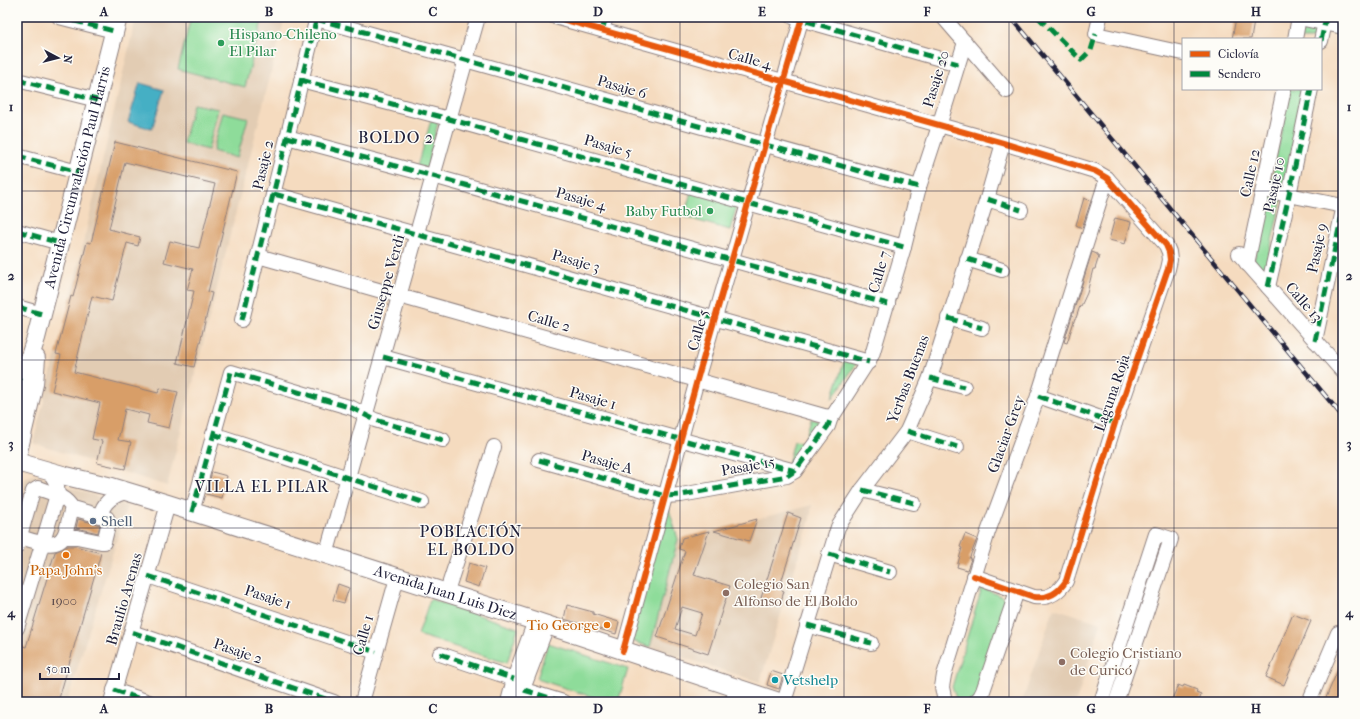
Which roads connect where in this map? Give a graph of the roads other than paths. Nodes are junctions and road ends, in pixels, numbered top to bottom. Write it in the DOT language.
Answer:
graph roads {
  1 [pos="59,17"];
  2 [pos="478,17"];
  3 [pos="555,17"];
  4 [pos="943,17"];
  5 [pos="1100,17"];
  6 [pos="317,18"];
  7 [pos="798,18"];
  8 [pos="1299,18"];
  9 [pos="1325,20"];
  10 [pos="116,24"];
  11 [pos="604,24"];
  12 [pos="1343,27"];
  13 [pos="1295,38"];
  14 [pos="1322,38"];
  15 [pos="965,42"];
  16 [pos="1182,53"];
  17 [pos="466,59"];
  18 [pos="958,64"];
  19 [pos="17,80"];
  20 [pos="301,80"];
  21 [pos="784,82"];
  22 [pos="1284,90"];
  23 [pos="1311,90"];
  24 [pos="1007,91"];
  25 [pos="96,100"];
  26 [pos="449,119"];
  27 [pos="939,126"];
  28 [pos="287,137"];
  29 [pos="1003,143"];
  30 [pos="765,146"];
  31 [pos="17,156"];
  32 [pos="78,172"];
  33 [pos="433,176"];
  34 [pos="1107,178"];
  35 [pos="919,187"];
  36 [pos="1264,190"];
  37 [pos="274,194"];
  38 [pos="1289,195"];
  39 [pos="987,199"];
  40 [pos="748,203"];
  41 [pos="1343,206"];
  42 [pos="1021,210"];
  43 [pos="1343,210"];
  44 [pos="17,231"];
  45 [pos="417,234"];
  46 [pos="60,243"];
  47 [pos="904,247"];
  48 [pos="258,256"];
  49 [pos="967,259"];
  50 [pos="1243,259"];
  51 [pos="732,260"];
  52 [pos="1002,270"];
  53 [pos="1268,287"];
  54 [pos="399,296"];
  55 [pos="888,304"];
  56 [pos="17,307"];
  57 [pos="42,314"];
  58 [pos="715,318"];
  59 [pos="948,318"];
  60 [pos="242,320"];
  61 [pos="982,328"];
  62 [pos="36,338"];
  63 [pos="1315,341"];
  64 [pos="383,357"];
  65 [pos="869,362"];
  66 [pos="1343,372"];
  67 [pos="930,378"];
  68 [pos="697,380"];
  69 [pos="18,385"];
  70 [pos="964,387"];
  71 [pos="1038,396"];
  72 [pos="366,415"];
  73 [pos="831,416"];
  74 [pos="1115,423"];
  75 [pos="907,431"];
  76 [pos="214,434"];
  77 [pos="443,440"];
  78 [pos="680,440"];
  79 [pos="494,447"];
  80 [pos="957,447"];
  81 [pos="17,454"];
  82 [pos="539,460"];
  83 [pos="795,471"];
  84 [pos="49,472"];
  85 [pos="348,478"];
  86 [pos="119,489"];
  87 [pos="862,490"];
  88 [pos="57,495"];
  89 [pos="665,496"];
  90 [pos="422,502"];
  91 [pos="914,503"];
  92 [pos="168,504"];
  93 [pos="72,508"];
  94 [pos="192,512"];
  95 [pos="100,516"];
  96 [pos="64,537"];
  97 [pos="18,540"];
  98 [pos="43,543"];
  99 [pos="829,554"];
  100 [pos="326,555"];
  101 [pos="890,572"];
  102 [pos="148,576"];
  103 [pos="974,576"];
  104 [pos="397,578"];
  105 [pos="1017,591"];
  106 [pos="446,594"];
  107 [pos="541,624"];
  108 [pos="807,625"];
  109 [pos="17,628"];
  110 [pos="132,632"];
  111 [pos="1338,632"];
  112 [pos="871,643"];
  113 [pos="623,651"];
  114 [pos="376,652"];
  115 [pos="440,654"];
  116 [pos="514,679"];
  117 [pos="734,695"];
  118 [pos="113,696"];
  119 [pos="521,696"];
  120 [pos="149,702"];
  121 [pos="334,702"];
  122 [pos="362,702"];
  123 [pos="508,702"];
  124 [pos="563,702"];
  125 [pos="779,702"];
  126 [pos="784,702"];
  127 [pos="945,702"];
  128 [pos="975,702"];
  129 [pos="1101,702"];
  130 [pos="1116,702"];
  131 [pos="1309,702"];
  1 -- 10 [label="street"];
  2 -- 17 [label="street, Giuseppe Verdi"];
  3 -- 11 [label="street, Calle 4"];
  4 -- 15 [label="street"];
  5 -- 16 [label="street"];
  6 -- 17 [label="street, Pasaje 6"];
  6 -- 20 [label="street, Pasaje 2"];
  7 -- 18 [label="street"];
  7 -- 21 [label="street, Calle 5"];
  8 -- 9 [label="street"];
  8 -- 13 [label="street"];
  9 -- 12 [label="street"];
  9 -- 14 [label="street"];
  10 -- 25 [label="main road, Avenida Circunvalación Paul Harris"];
  11 -- 21 [label="street, Calle 4"];
  15 -- 18 [label="street, Pasaje 20"];
  15 -- 24 [label="street"];
  17 -- 26 [label="street, Giuseppe Verdi"];
  17 -- 30 [label="street, Pasaje 6"];
  18 -- 27 [label="street, Pasaje 20"];
  19 -- 25 [label="street"];
  20 -- 26 [label="street, Pasaje 5"];
  20 -- 28 [label="street, Pasaje 2"];
  21 -- 27 [label="street, Calle 4"];
  21 -- 30 [label="street, Calle 5"];
  22 -- 36 [label="street, Calle 12"];
  23 -- 38 [label="street, Pasaje 10"];
  25 -- 32 [label="main road, Avenida Circunvalación Paul Harris"];
  26 -- 33 [label="street, Giuseppe Verdi"];
  26 -- 40 [label="street, Pasaje 5"];
  27 -- 29 [label="street, Calle 4"];
  27 -- 35 [label="street, Calle 7"];
  28 -- 33 [label="street, Pasaje 4"];
  28 -- 37 [label="street, Pasaje 2"];
  29 -- 34 [label="street, Calle 4"];
  29 -- 39 [label="street, Yerbas Buenas"];
  30 -- 35 [label="street, Pasaje 6"];
  30 -- 40 [label="street, Calle 5"];
  31 -- 32 [label="street"];
  32 -- 46 [label="main road, Avenida Circunvalación Paul Harris"];
  33 -- 45 [label="street, Giuseppe Verdi"];
  33 -- 51 [label="street, Pasaje 4"];
  34 -- 71 [label="street, Glaciar Grey"];
  34 -- 74 [label="street, Laguna Roja"];
  35 -- 47 [label="street, Calle 7"];
  36 -- 38 [label="street"];
  36 -- 50 [label="street, Calle 12"];
  37 -- 45 [label="street, Pasaje 3"];
  37 -- 48 [label="street, Pasaje 2"];
  38 -- 41 [label="street"];
  38 -- 53 [label="street, Pasaje 10"];
  39 -- 42 [label="street"];
  39 -- 49 [label="street, Yerbas Buenas"];
  40 -- 47 [label="street, Pasaje 5"];
  40 -- 51 [label="street, Calle 5"];
  43 -- 63 [label="street, Pasaje 9"];
  44 -- 46 [label="street"];
  45 -- 54 [label="street, Giuseppe Verdi"];
  45 -- 58 [label="street, Pasaje 3"];
  46 -- 57 [label="main road, Avenida Circunvalación Paul Harris"];
  47 -- 55 [label="street, Calle 7"];
  48 -- 54 [label="street, Calle 2"];
  48 -- 60 [label="street, Pasaje 2"];
  49 -- 52 [label="street"];
  49 -- 59 [label="street, Yerbas Buenas"];
  50 -- 53 [label="street, Calle 13"];
  51 -- 55 [label="street, Pasaje 4"];
  51 -- 58 [label="street, Calle 5"];
  53 -- 63 [label="street, Calle 13"];
  54 -- 64 [label="street, Giuseppe Verdi"];
  54 -- 68 [label="street, Calle 2"];
  55 -- 65 [label="street, Calle 7"];
  56 -- 57 [label="street"];
  57 -- 62 [label="main road, Avenida Circunvalación Paul Harris"];
  58 -- 65 [label="street, Pasaje 3"];
  58 -- 68 [label="street, Calle 5"];
  59 -- 61 [label="street"];
  59 -- 67 [label="street, Yerbas Buenas"];
  62 -- 69 [label="main road, Avenida Circunvalación Paul Harris"];
  62 -- 81 [label="main road, Avenida Circunvalación Paul Harris"];
  63 -- 66 [label="street, Calle 13"];
  64 -- 72 [label="street, Giuseppe Verdi"];
  64 -- 78 [label="street, Pasaje 1"];
  65 -- 73 [label="street, Calle 7"];
  67 -- 70 [label="street"];
  67 -- 75 [label="street, Yerbas Buenas"];
  68 -- 73 [label="street, Calle 2"];
  68 -- 78 [label="street, Calle 5"];
  71 -- 74 [label="street"];
  71 -- 103 [label="street, Glaciar Grey"];
  72 -- 76 [label="street"];
  72 -- 77 [label="street"];
  72 -- 85 [label="street, Giuseppe Verdi"];
  73 -- 83 [label="street, Pasaje 15"];
  74 -- 105 [label="street, Laguna Roja"];
  75 -- 80 [label="street"];
  75 -- 87 [label="street, Yerbas Buenas"];
  76 -- 85 [label="street"];
  76 -- 94 [label="street"];
  78 -- 83 [label="street, Pasaje 1"];
  78 -- 89 [label="street, Calle 5"];
  79 -- 106 [label="street"];
  81 -- 84 [label="main road, Avenida Juan Luis Diez"];
  81 -- 86 [label="main road, Avenida Juan Luis Diez"];
  82 -- 89 [label="street, Pasaje A"];
  83 -- 89 [label="street, Pasaje 15"];
  84 -- 86 [label="main road, Avenida Juan Luis Diez"];
  84 -- 88 [label="street"];
  85 -- 90 [label="street"];
  85 -- 100 [label="street, Giuseppe Verdi"];
  86 -- 92 [label="main road, Avenida Juan Luis Diez"];
  86 -- 95 [label="street"];
  87 -- 91 [label="street"];
  87 -- 99 [label="street, Yerbas Buenas"];
  88 -- 93 [label="street"];
  88 -- 97 [label="street"];
  88 -- 98 [label="street"];
  89 -- 113 [label="street, Calle 5"];
  92 -- 94 [label="main road, Avenida Juan Luis Diez"];
  92 -- 102 [label="street, Braulio Arenas"];
  93 -- 95 [label="street"];
  93 -- 96 [label="street"];
  94 -- 100 [label="main road, Avenida Juan Luis Diez"];
  95 -- 96 [label="street"];
  96 -- 98 [label="street"];
  97 -- 98 [label="street"];
  98 -- 109 [label="street"];
  99 -- 101 [label="street"];
  99 -- 108 [label="street, Yerbas Buenas"];
  100 -- 104 [label="main road, Avenida Juan Luis Diez"];
  102 -- 110 [label="street, Braulio Arenas"];
  102 -- 114 [label="street, Pasaje 1"];
  103 -- 105 [label="street, Laguna Roja"];
  103 -- 127 [label="street, Glaciar Grey"];
  104 -- 106 [label="main road, Avenida Juan Luis Diez"];
  104 -- 114 [label="street, Calle 1"];
  105 -- 128 [label="street"];
  106 -- 107 [label="main road, Avenida Juan Luis Diez"];
  107 -- 113 [label="main road, Avenida Juan Luis Diez"];
  107 -- 116 [label="street"];
  107 -- 119 [label="street"];
  108 -- 112 [label="street"];
  108 -- 126 [label="street, Yerbas Buenas"];
  110 -- 118 [label="street, Braulio Arenas"];
  110 -- 121 [label="street, Pasaje 2"];
  111 -- 131 [label="street"];
  113 -- 117 [label="main road, Avenida Juan Luis Diez"];
  114 -- 122 [label="street, Calle 1"];
  115 -- 116 [label="street"];
  116 -- 123 [label="street"];
  117 -- 125 [label="main road, Avenida Juan Luis Diez"];
  118 -- 120 [label="street"];
  119 -- 124 [label="street"];
  129 -- 130 [label="street"];
}
